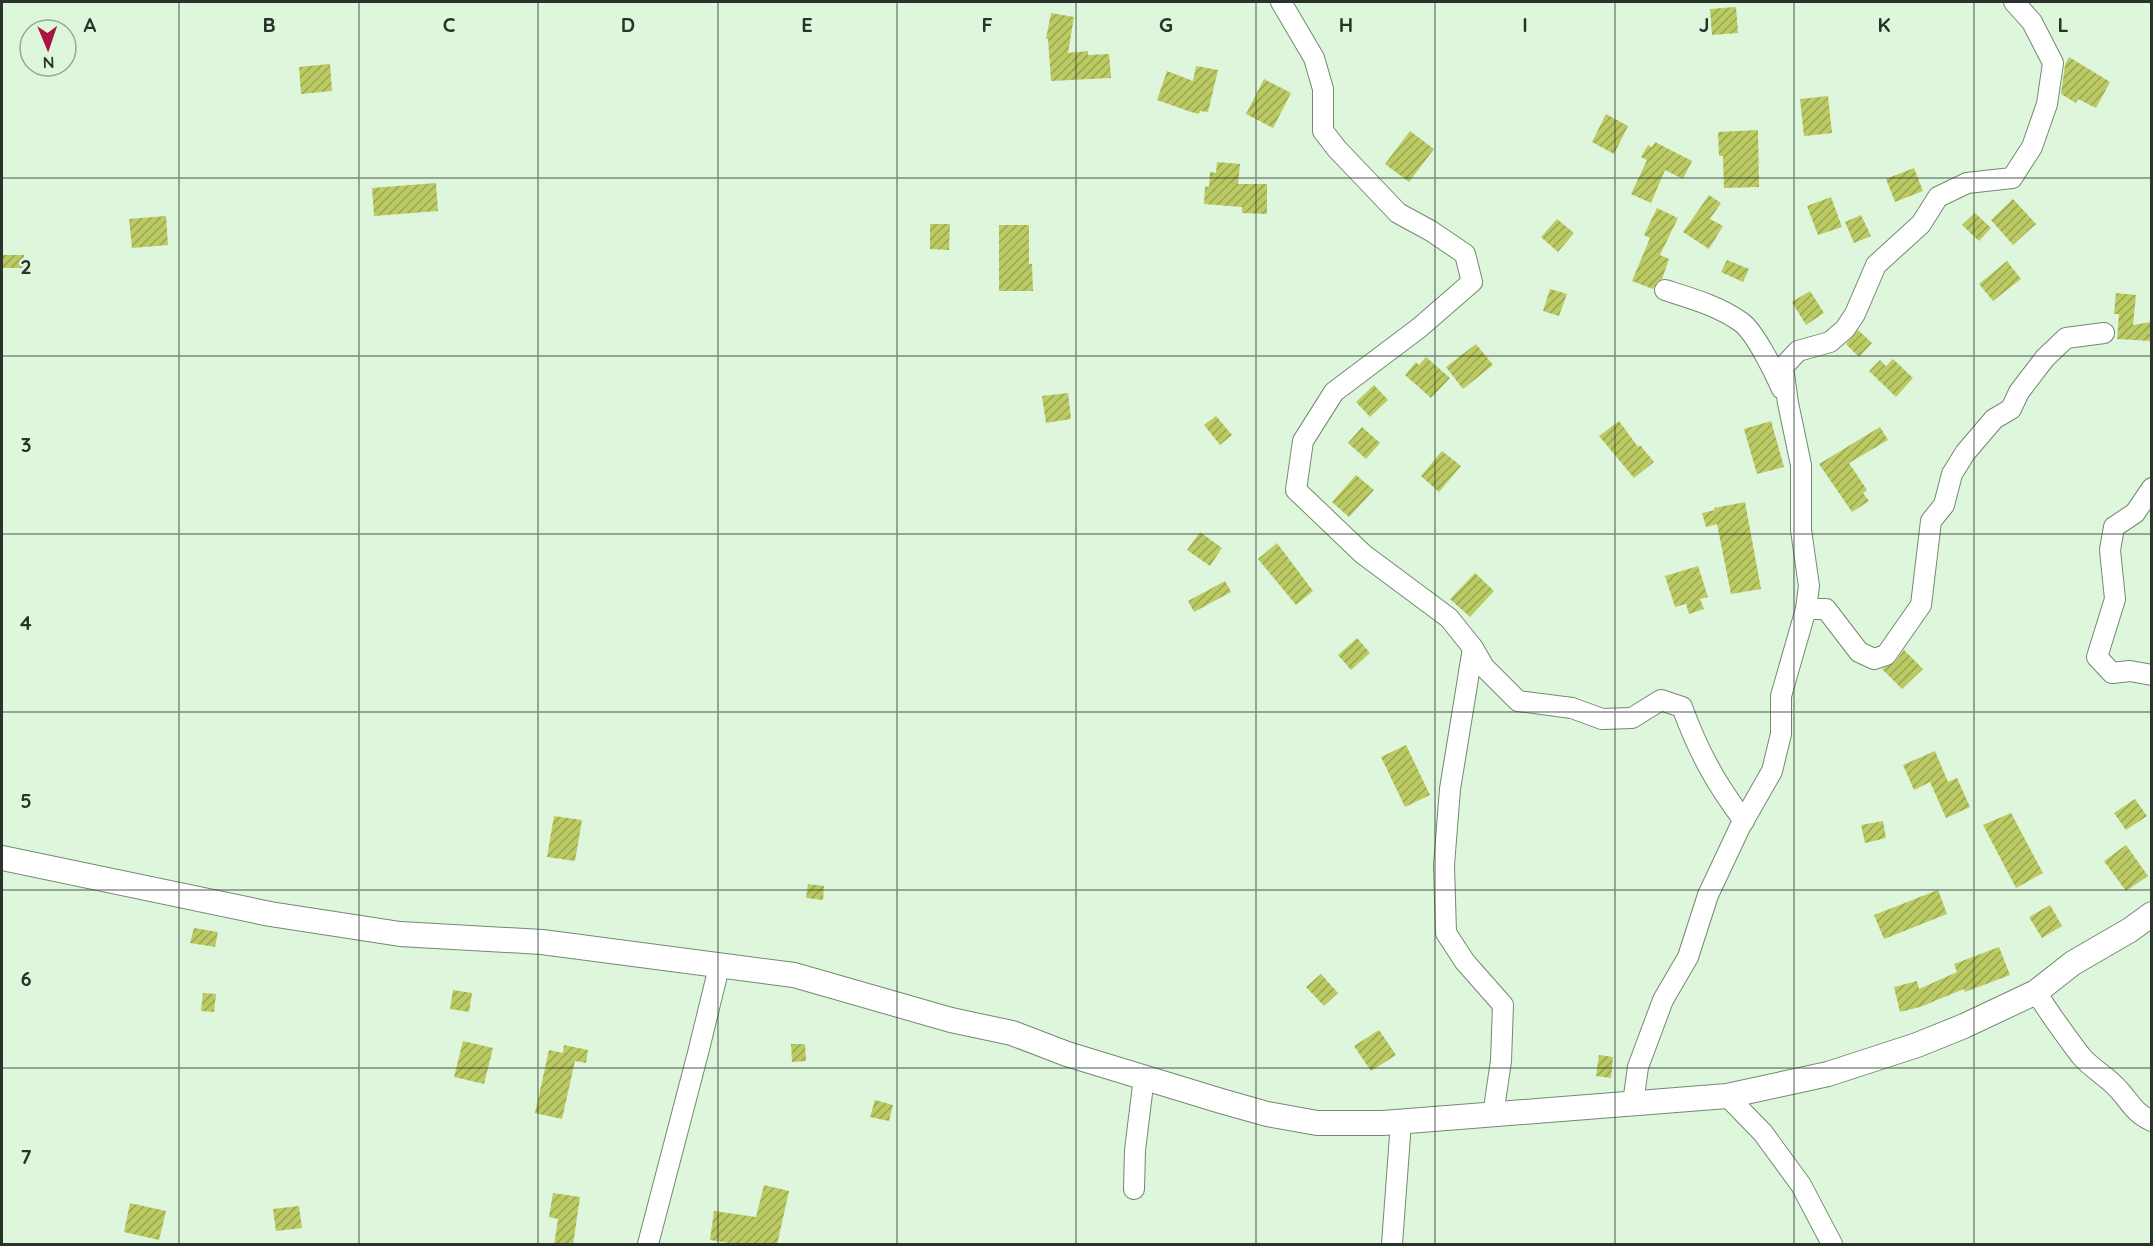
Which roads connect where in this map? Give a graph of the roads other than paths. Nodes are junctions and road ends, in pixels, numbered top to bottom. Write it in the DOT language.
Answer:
graph roads {
  1 [pos="1281,2"];
  2 [pos="2014,2"];
  3 [pos="1665,290"];
  4 [pos="2104,333"];
  5 [pos="1788,403"];
  6 [pos="2151,488"];
  7 [pos="1806,609"];
  8 [pos="1473,648"];
  9 [pos="2151,675"];
  10 [pos="1743,822"];
  11 [pos="2,858"];
  12 [pos="2151,914"];
  13 [pos="719,967"];
  14 [pos="2036,992"];
  15 [pos="1144,1077"];
  16 [pos="1727,1096"];
  17 [pos="1633,1103"];
  18 [pos="1493,1114"];
  19 [pos="2151,1121"];
  20 [pos="1401,1122"];
  21 [pos="1134,1189"];
  22 [pos="648,1245"];
  23 [pos="1392,1245"];
  24 [pos="1832,1245"];
  1 -- 8 [label="street"];
  2 -- 5 [label="street"];
  3 -- 5 [label="street"];
  4 -- 7 [label="street"];
  5 -- 7 [label="street"];
  6 -- 9 [label="street"];
  7 -- 10 [label="street"];
  8 -- 10 [label="street"];
  8 -- 18 [label="street"];
  10 -- 17 [label="street"];
  11 -- 13 [label="street"];
  12 -- 14 [label="street"];
  13 -- 15 [label="street"];
  13 -- 22 [label="street"];
  14 -- 16 [label="street"];
  14 -- 19 [label="street"];
  15 -- 20 [label="street"];
  15 -- 21 [label="street"];
  16 -- 17 [label="street"];
  16 -- 24 [label="street"];
  17 -- 18 [label="street"];
  18 -- 20 [label="street"];
  20 -- 23 [label="street"];
}
